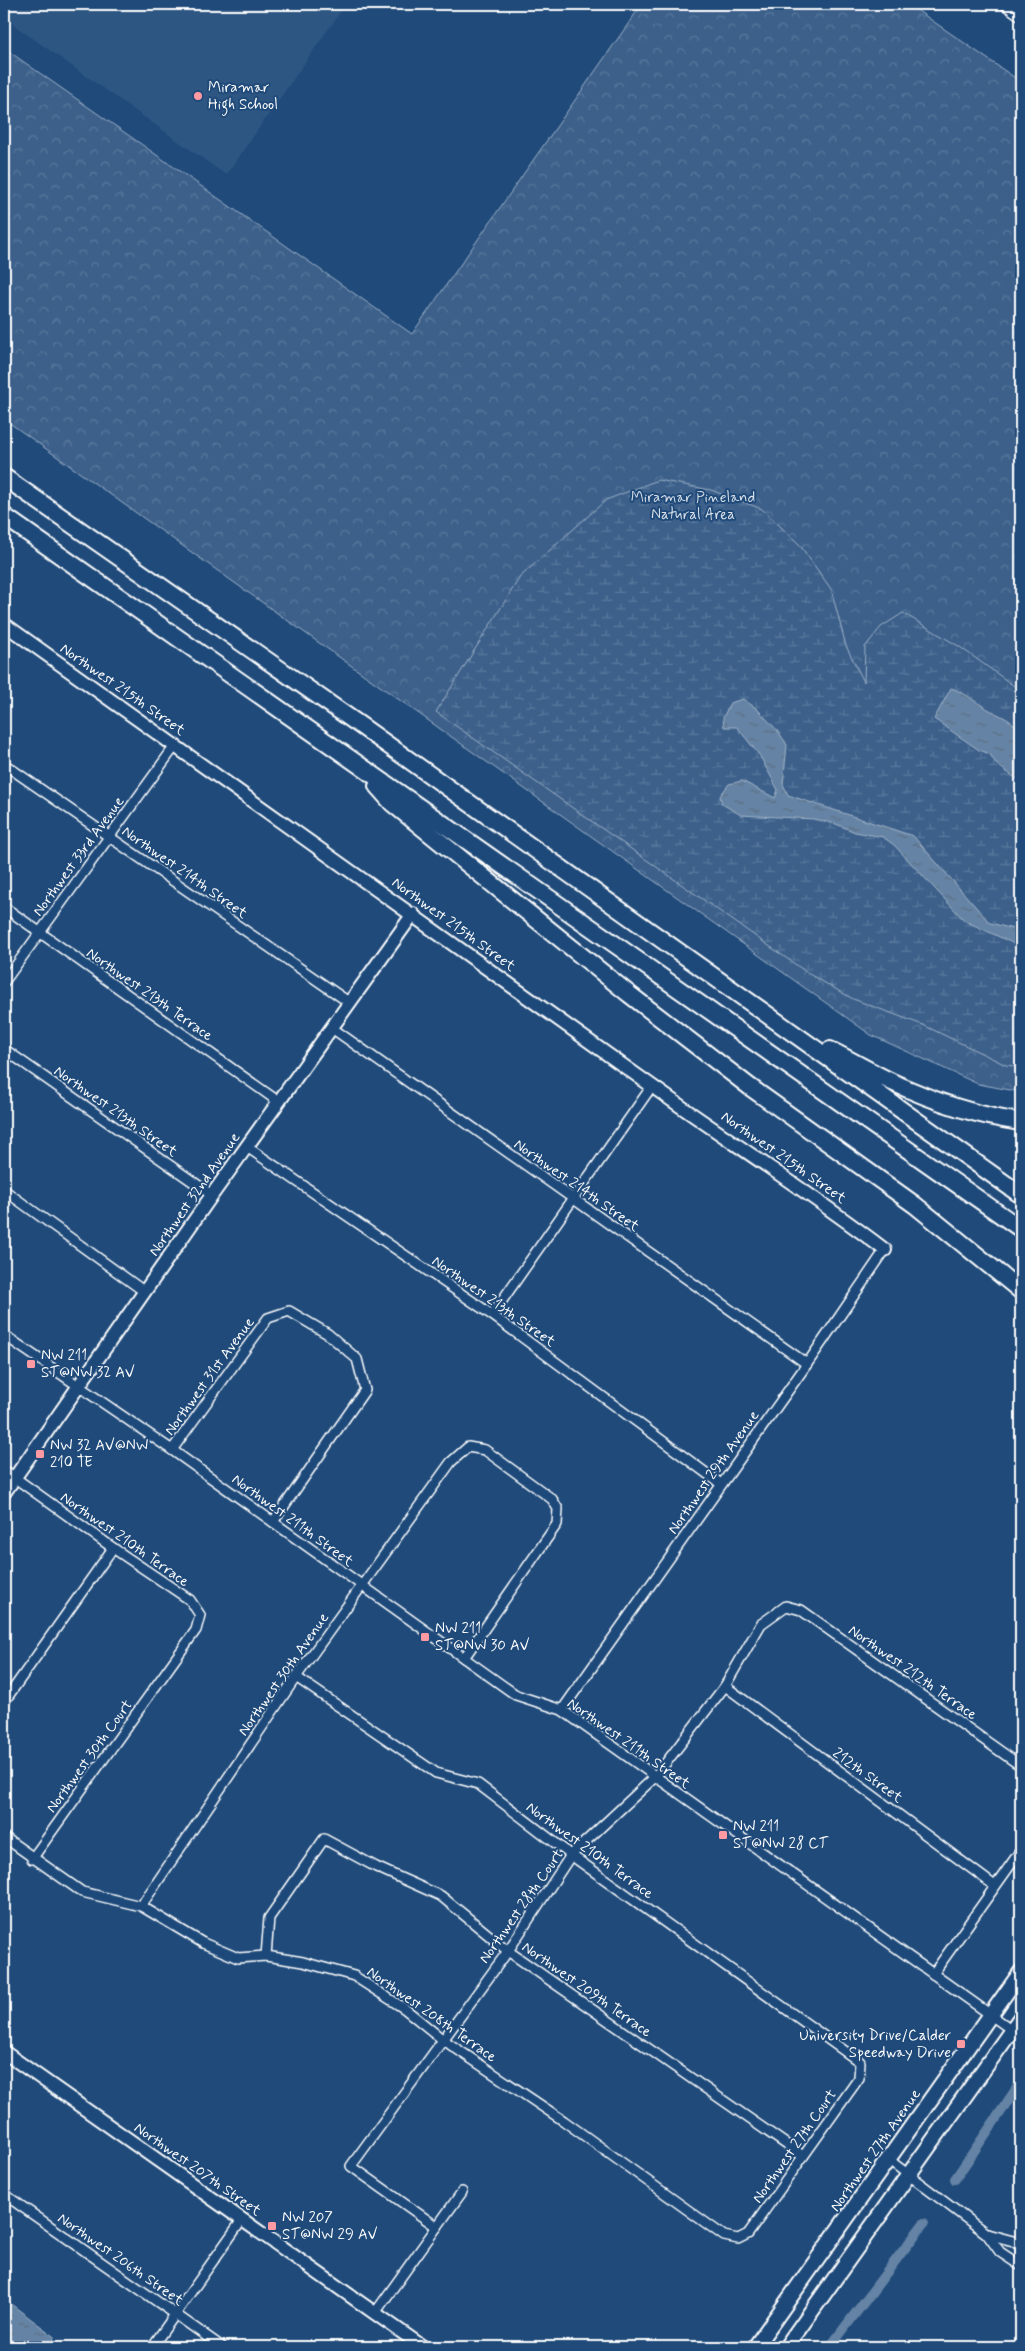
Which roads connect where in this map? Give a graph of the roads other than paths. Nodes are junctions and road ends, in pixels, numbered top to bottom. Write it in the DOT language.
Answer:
graph roads {
  1 [pos="1004,4"];
  2 [pos="1021,16"];
  3 [pos="4,477"];
  4 [pos="4,516"];
  5 [pos="4,624"];
  6 [pos="176,746"];
  7 [pos="4,764"];
  8 [pos="359,766"];
  9 [pos="109,837"];
  10 [pos="4,907"];
  11 [pos="413,914"];
  12 [pos="40,933"];
  13 [pos="4,982"];
  14 [pos="350,1003"];
  15 [pos="332,1028"];
  16 [pos="794,1034"];
  17 [pos="4,1049"];
  18 [pos="652,1086"];
  19 [pos="280,1102"];
  20 [pos="1021,1122"];
  21 [pos="247,1147"];
  22 [pos="4,1190"];
  23 [pos="212,1195"];
  24 [pos="1021,1195"];
  25 [pos="574,1199"];
  26 [pos="1021,1230"];
  27 [pos="885,1250"];
  28 [pos="1021,1291"];
  29 [pos="145,1292"];
  30 [pos="492,1315"];
  31 [pos="4,1335"];
  32 [pos="807,1364"];
  33 [pos="80,1387"];
  34 [pos="172,1450"];
  35 [pos="4,1470"];
  36 [pos="15,1478"];
  37 [pos="722,1484"];
  38 [pos="4,1493"];
  39 [pos="273,1522"];
  40 [pos="112,1548"];
  41 [pos="362,1586"];
  42 [pos="786,1606"];
  43 [pos="464,1658"];
  44 [pos="169,1669"];
  45 [pos="296,1677"];
  46 [pos="725,1686"];
  47 [pos="4,1702"];
  48 [pos="562,1710"];
  49 [pos="1021,1766"];
  50 [pos="656,1777"];
  51 [pos="4,1837"];
  52 [pos="1021,1850"];
  53 [pos="571,1855"];
  54 [pos="32,1859"];
  55 [pos="995,1886"];
  56 [pos="142,1906"];
  57 [pos="508,1950"];
  58 [pos="266,1956"];
  59 [pos="1021,1972"];
  60 [pos="933,1974"];
  61 [pos="991,2015"];
  62 [pos="1021,2018"];
  63 [pos="1012,2030"];
  64 [pos="442,2039"];
  65 [pos="4,2052"];
  66 [pos="860,2062"];
  67 [pos="803,2156"];
  68 [pos="889,2160"];
  69 [pos="908,2174"];
  70 [pos="462,2192"];
  71 [pos="4,2194"];
  72 [pos="242,2220"];
  73 [pos="437,2227"];
  74 [pos="986,2234"];
  75 [pos="738,2239"];
  76 [pos="1021,2247"];
  77 [pos="1021,2266"];
  78 [pos="375,2313"];
  79 [pos="175,2314"];
  80 [pos="152,2347"];
  81 [pos="222,2347"];
  82 [pos="423,2347"];
  83 [pos="755,2347"];
  84 [pos="786,2347"];
  1 -- 2 [label="street"];
  3 -- 16 [label="highway"];
  4 -- 8 [label="highway"];
  5 -- 6 [label="street, Northwest 215th Street"];
  6 -- 9 [label="street, Northwest 33rd Avenue"];
  6 -- 11 [label="street, Northwest 215th Street"];
  7 -- 9 [label="street, Northwest 214th Street"];
  8 -- 26 [label="highway"];
  8 -- 28 [label="highway"];
  9 -- 12 [label="street, Northwest 33rd Avenue"];
  9 -- 14 [label="street, Northwest 214th Street"];
  10 -- 12 [label="street, Northwest 213th Terrace"];
  11 -- 14 [label="street, Northwest 32nd Avenue"];
  11 -- 18 [label="street, Northwest 215th Street"];
  12 -- 13 [label="street, Northwest 33rd Avenue"];
  12 -- 19 [label="street, Northwest 213th Terrace"];
  14 -- 15 [label="street, Northwest 32nd Avenue"];
  15 -- 19 [label="street, Northwest 32nd Avenue"];
  15 -- 25 [label="street, Northwest 214th Street"];
  16 -- 20 [label="highway"];
  16 -- 24 [label="highway"];
  17 -- 23 [label="street, Northwest 213th Street"];
  18 -- 25 [label="street"];
  18 -- 27 [label="street, Northwest 215th Street"];
  19 -- 21 [label="street, Northwest 32nd Avenue"];
  21 -- 23 [label="street, Northwest 32nd Avenue"];
  21 -- 30 [label="street, Northwest 213th Street"];
  22 -- 29 [label="street"];
  23 -- 29 [label="street, Northwest 32nd Avenue"];
  25 -- 30 [label="street"];
  25 -- 32 [label="street, Northwest 214th Street"];
  27 -- 32 [label="street, Northwest 29th Avenue"];
  29 -- 33 [label="street, Northwest 32nd Avenue"];
  30 -- 37 [label="street, Northwest 213th Street"];
  31 -- 33 [label="street, Northwest 211th Street"];
  32 -- 37 [label="street, Northwest 29th Avenue"];
  33 -- 34 [label="street, Northwest 211th Street"];
  33 -- 36 [label="street, Northwest 32nd Avenue"];
  34 -- 39 [label="street, Northwest 211th Street"];
  34 -- 39 [label="street, Northwest 31st Avenue"];
  35 -- 36 [label="street, Northwest 210th Terrace"];
  36 -- 38 [label="street, Northwest 32nd Avenue"];
  36 -- 40 [label="street, Northwest 210th Terrace"];
  37 -- 48 [label="street, Northwest 29th Avenue"];
  39 -- 41 [label="street, Northwest 211th Street"];
  40 -- 44 [label="street, Northwest 210th Terrace"];
  40 -- 47 [label="street"];
  41 -- 43 [label="street, Northwest 211th Street"];
  41 -- 43 [label="street, Northwest 30th Avenue"];
  41 -- 45 [label="street, Northwest 30th Avenue"];
  42 -- 46 [label="street, Northwest 28th Court"];
  42 -- 49 [label="street, Northwest 212th Terrace"];
  43 -- 48 [label="street, Northwest 211th Street"];
  44 -- 54 [label="street, Northwest 30th Court"];
  45 -- 53 [label="street, Northwest 210th Terrace"];
  45 -- 56 [label="street, Northwest 30th Avenue"];
  46 -- 50 [label="street, Northwest 28th Court"];
  46 -- 55 [label="street, 212th Street"];
  48 -- 50 [label="street, Northwest 211th Street"];
  50 -- 53 [label="street, Northwest 28th Court"];
  50 -- 60 [label="street, Northwest 211th Street"];
  51 -- 54 [label="street, Northwest 208th Terrace"];
  52 -- 55 [label="street"];
  53 -- 57 [label="street, Northwest 28th Court"];
  53 -- 66 [label="street, Northwest 210th Terrace"];
  54 -- 56 [label="street, Northwest 208th Terrace"];
  55 -- 60 [label="street"];
  56 -- 58 [label="street, Northwest 208th Terrace"];
  57 -- 58 [label="street, Northwest 209th Terrace"];
  57 -- 64 [label="street, Northwest 28th Court"];
  57 -- 67 [label="street, Northwest 209th Terrace"];
  58 -- 64 [label="street, Northwest 208th Terrace"];
  59 -- 61 [label="main road, Northwest 27th Avenue"];
  60 -- 61 [label="street, Northwest 211th Street"];
  61 -- 63 [label="street, Northwest 211th Street"];
  61 -- 68 [label="main road, Northwest 27th Avenue"];
  62 -- 63 [label="main road"];
  63 -- 69 [label="main road"];
  64 -- 73 [label="street, Northwest 28th Court"];
  64 -- 75 [label="street, Northwest 208th Terrace"];
  65 -- 72 [label="street, Northwest 207th Street"];
  66 -- 67 [label="street, Northwest 27th Court"];
  67 -- 75 [label="street, Northwest 27th Court"];
  68 -- 69 [label="street"];
  68 -- 83 [label="main road, Northwest 27th Avenue"];
  69 -- 74 [label="street"];
  69 -- 84 [label="main road"];
  70 -- 73 [label="street"];
  71 -- 79 [label="street, Northwest 206th Street"];
  72 -- 78 [label="street, Northwest 207th Street"];
  72 -- 79 [label="street"];
  73 -- 78 [label="street"];
  74 -- 76 [label="street"];
  74 -- 77 [label="street"];
  78 -- 82 [label="street, Northwest 207th Street"];
  79 -- 80 [label="street"];
  79 -- 81 [label="street, Northwest 206th Street"];
}
